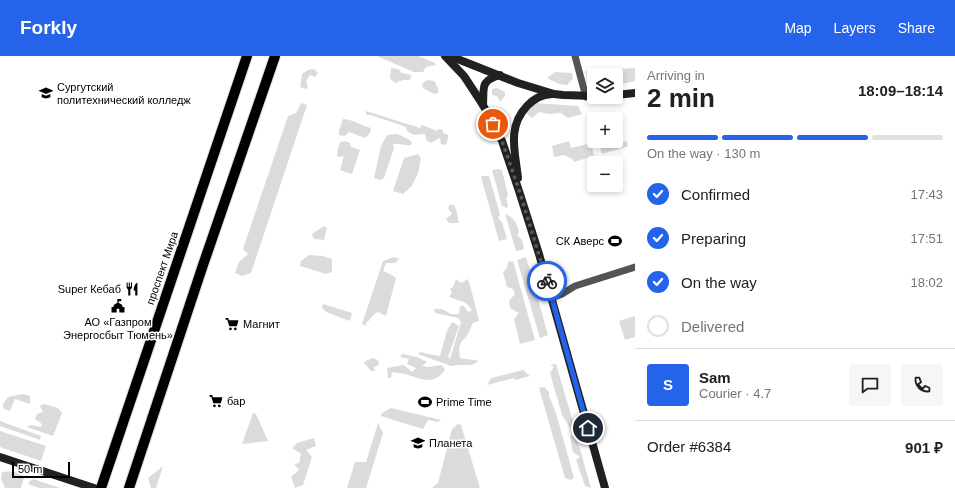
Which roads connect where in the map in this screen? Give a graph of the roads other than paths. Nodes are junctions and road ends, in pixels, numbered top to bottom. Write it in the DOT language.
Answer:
graph roads {
  1 [pos="248,56"];
  2 [pos="275,56"];
  3 [pos="445,56"];
  4 [pos="450,56"];
  5 [pos="576,56"];
  6 [pos="500,75"];
  7 [pos="587,87"];
  8 [pos="635,93"];
  9 [pos="554,94"];
  10 [pos="623,94"];
  11 [pos="587,96"];
  12 [pos="483,105"];
  13 [pos="519,190"];
  14 [pos="635,267"];
  15 [pos="551,298"];
  16 [pos="0,457"];
  17 [pos="94,488"];
  18 [pos="101,488"];
  19 [pos="129,488"];
  20 [pos="605,488"];
  1 -- 18 [label="main road, проспект Мира"];
  2 -- 19 [label="main road"];
  3 -- 12 [label="main road"];
  4 -- 6 [label="main road"];
  5 -- 7 [label="street"];
  6 -- 9 [label="main road"];
  6 -- 12 [label="main road"];
  8 -- 10 [label="main road"];
  9 -- 11 [label="main road"];
  9 -- 13 [label="main road"];
  12 -- 13 [label="main road"];
  13 -- 15 [label="main road"];
  14 -- 15 [label="street"];
  15 -- 20 [label="main road"];
  16 -- 17 [label="main road"];
}
